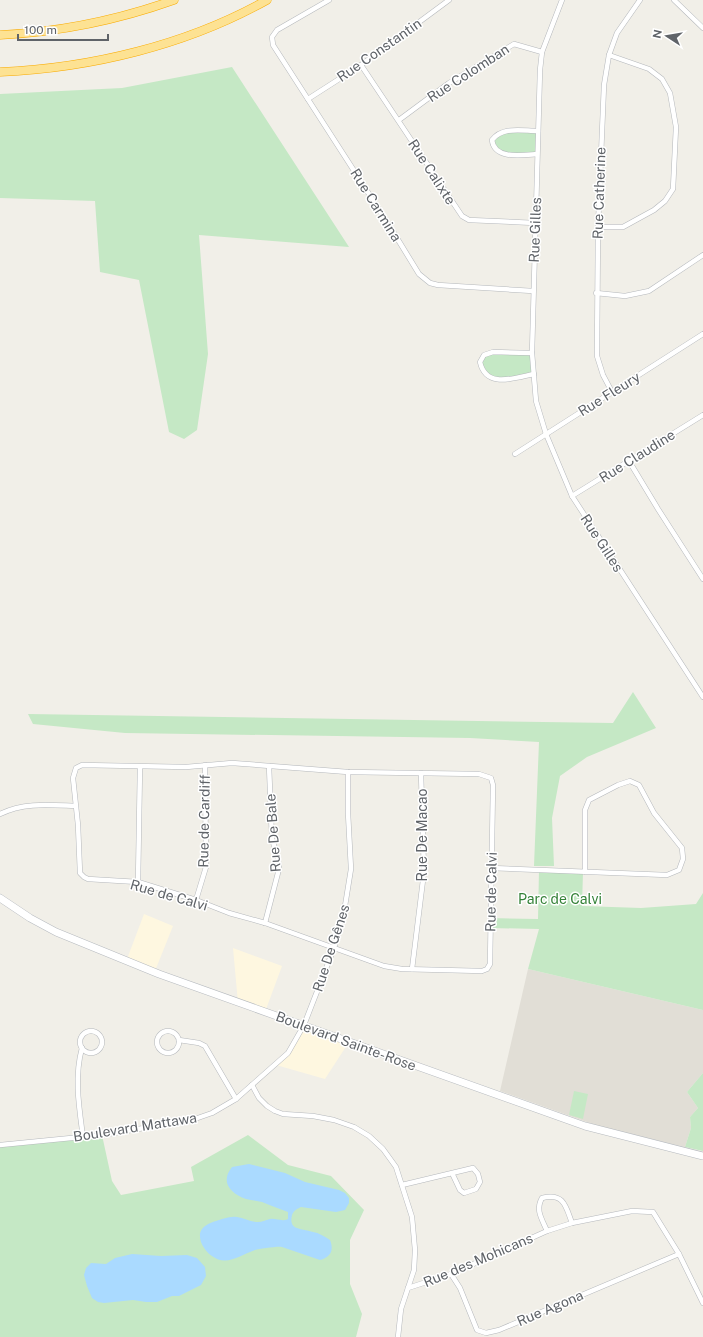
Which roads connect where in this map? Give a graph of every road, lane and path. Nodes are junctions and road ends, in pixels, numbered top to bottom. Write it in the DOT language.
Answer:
graph roads {
  1 [pos="174,0"];
  2 [pos="267,0"];
  3 [pos="329,0"];
  4 [pos="449,0"];
  5 [pos="562,0"];
  6 [pos="640,0"];
  7 [pos="674,0"];
  8 [pos="703,28"];
  9 [pos="0,35"];
  10 [pos="542,52"];
  11 [pos="609,55"];
  12 [pos="362,65"];
  13 [pos="0,72"];
  14 [pos="308,99"];
  15 [pos="399,120"];
  16 [pos="538,131"];
  17 [pos="537,154"];
  18 [pos="535,223"];
  19 [pos="598,227"];
  20 [pos="703,255"];
  21 [pos="533,291"];
  22 [pos="596,293"];
  23 [pos="703,334"];
  24 [pos="532,353"];
  25 [pos="534,374"];
  26 [pos="612,392"];
  27 [pos="703,415"];
  28 [pos="546,434"];
  29 [pos="515,454"];
  30 [pos="629,461"];
  31 [pos="572,496"];
  32 [pos="703,579"];
  33 [pos="703,697"];
  34 [pos="205,765"];
  35 [pos="269,766"];
  36 [pos="140,767"];
  37 [pos="348,772"];
  38 [pos="421,773"];
  39 [pos="75,806"];
  40 [pos="0,814"];
  41 [pos="491,868"];
  42 [pos="585,872"];
  43 [pos="138,882"];
  44 [pos="0,898"];
  45 [pos="196,900"];
  46 [pos="265,924"];
  47 [pos="334,948"];
  48 [pos="412,969"];
  49 [pos="304,1025"];
  50 [pos="179,1040"];
  51 [pos="82,1048"];
  52 [pos="252,1085"];
  53 [pos="236,1099"];
  54 [pos="83,1137"];
  55 [pos="0,1145"];
  56 [pos="703,1156"];
  57 [pos="452,1173"];
  58 [pos="402,1185"];
  59 [pos="572,1223"];
  60 [pos="547,1231"];
  61 [pos="679,1254"];
  62 [pos="451,1274"];
  63 [pos="408,1288"];
  64 [pos="703,1303"];
  65 [pos="398,1337"];
  1 -- 9 [label="highway"];
  2 -- 13 [label="highway"];
  3 -- 14 [label="street, Rue Carmina"];
  4 -- 12 [label="street, Rue Constantin"];
  5 -- 10 [label="street, Rue Gilles"];
  6 -- 11 [label="street, Rue Catherine"];
  7 -- 8 [label="street"];
  10 -- 15 [label="street, Rue Colomban"];
  10 -- 16 [label="street, Rue Gilles"];
  11 -- 19 [label="street, Rue Catherine"];
  11 -- 19 [label="street"];
  12 -- 14 [label="street, Rue Constantin"];
  12 -- 15 [label="street, Rue Calixte"];
  14 -- 21 [label="street, Rue Carmina"];
  15 -- 18 [label="street, Rue Calixte"];
  16 -- 17 [label="street, Rue Gilles"];
  16 -- 17 [label="street"];
  17 -- 18 [label="street, Rue Gilles"];
  18 -- 21 [label="street, Rue Gilles"];
  19 -- 22 [label="street, Rue Catherine"];
  20 -- 22 [label="street"];
  21 -- 24 [label="street, Rue Gilles"];
  22 -- 26 [label="street, Rue Catherine"];
  23 -- 26 [label="street, Rue Fleury"];
  24 -- 25 [label="street, Rue Gilles"];
  24 -- 25 [label="street"];
  25 -- 28 [label="street, Rue Gilles"];
  26 -- 28 [label="street, Rue Fleury"];
  27 -- 30 [label="street, Rue Claudine"];
  28 -- 29 [label="street, Rue Fleury"];
  28 -- 31 [label="street, Rue Gilles"];
  30 -- 31 [label="street, Rue Claudine"];
  30 -- 32 [label="street"];
  31 -- 33 [label="street, Rue Gilles"];
  34 -- 35 [label="street, Rue de Calvi"];
  34 -- 36 [label="street, Rue de Calvi"];
  34 -- 45 [label="street, Rue de Cardiff"];
  35 -- 37 [label="street, Rue de Calvi"];
  35 -- 46 [label="street, Rue De Bale"];
  36 -- 39 [label="street, Rue de Calvi"];
  36 -- 43 [label="street"];
  37 -- 38 [label="street, Rue de Calvi"];
  37 -- 47 [label="street, Rue De Gênes"];
  38 -- 41 [label="street, Rue de Calvi"];
  38 -- 48 [label="street, Rue De Macao"];
  39 -- 40 [label="street"];
  39 -- 43 [label="street, Rue de Calvi"];
  41 -- 42 [label="street"];
  41 -- 48 [label="street, Rue de Calvi"];
  42 -- 42 [label="street"];
  43 -- 45 [label="street, Rue de Calvi"];
  44 -- 49 [label="street, Boulevard Sainte-Rose"];
  45 -- 46 [label="street, Rue de Calvi"];
  46 -- 47 [label="street, Rue de Calvi"];
  47 -- 48 [label="street, Rue de Calvi"];
  47 -- 49 [label="street, Rue De Gênes"];
  49 -- 52 [label="street, Boulevard Mattawa"];
  49 -- 56 [label="street, Boulevard Sainte-Rose"];
  50 -- 50 [label="street"];
  50 -- 53 [label="street"];
  51 -- 51 [label="street"];
  51 -- 54 [label="street"];
  52 -- 53 [label="street, Boulevard Mattawa"];
  52 -- 58 [label="street"];
  53 -- 54 [label="street, Boulevard Mattawa"];
  54 -- 55 [label="street, Boulevard Mattawa"];
  57 -- 57 [label="street"];
  57 -- 58 [label="street"];
  58 -- 63 [label="street"];
  59 -- 60 [label="street, Rue des Mohicans"];
  59 -- 60 [label="street, Rue des Mohicans"];
  59 -- 61 [label="street, Rue des Mohicans"];
  60 -- 62 [label="street, Rue des Mohicans"];
  61 -- 62 [label="street, Rue Agona"];
  61 -- 64 [label="street, Rue des Mohicans"];
  62 -- 63 [label="street, Rue des Mohicans"];
  63 -- 65 [label="street"];
}
